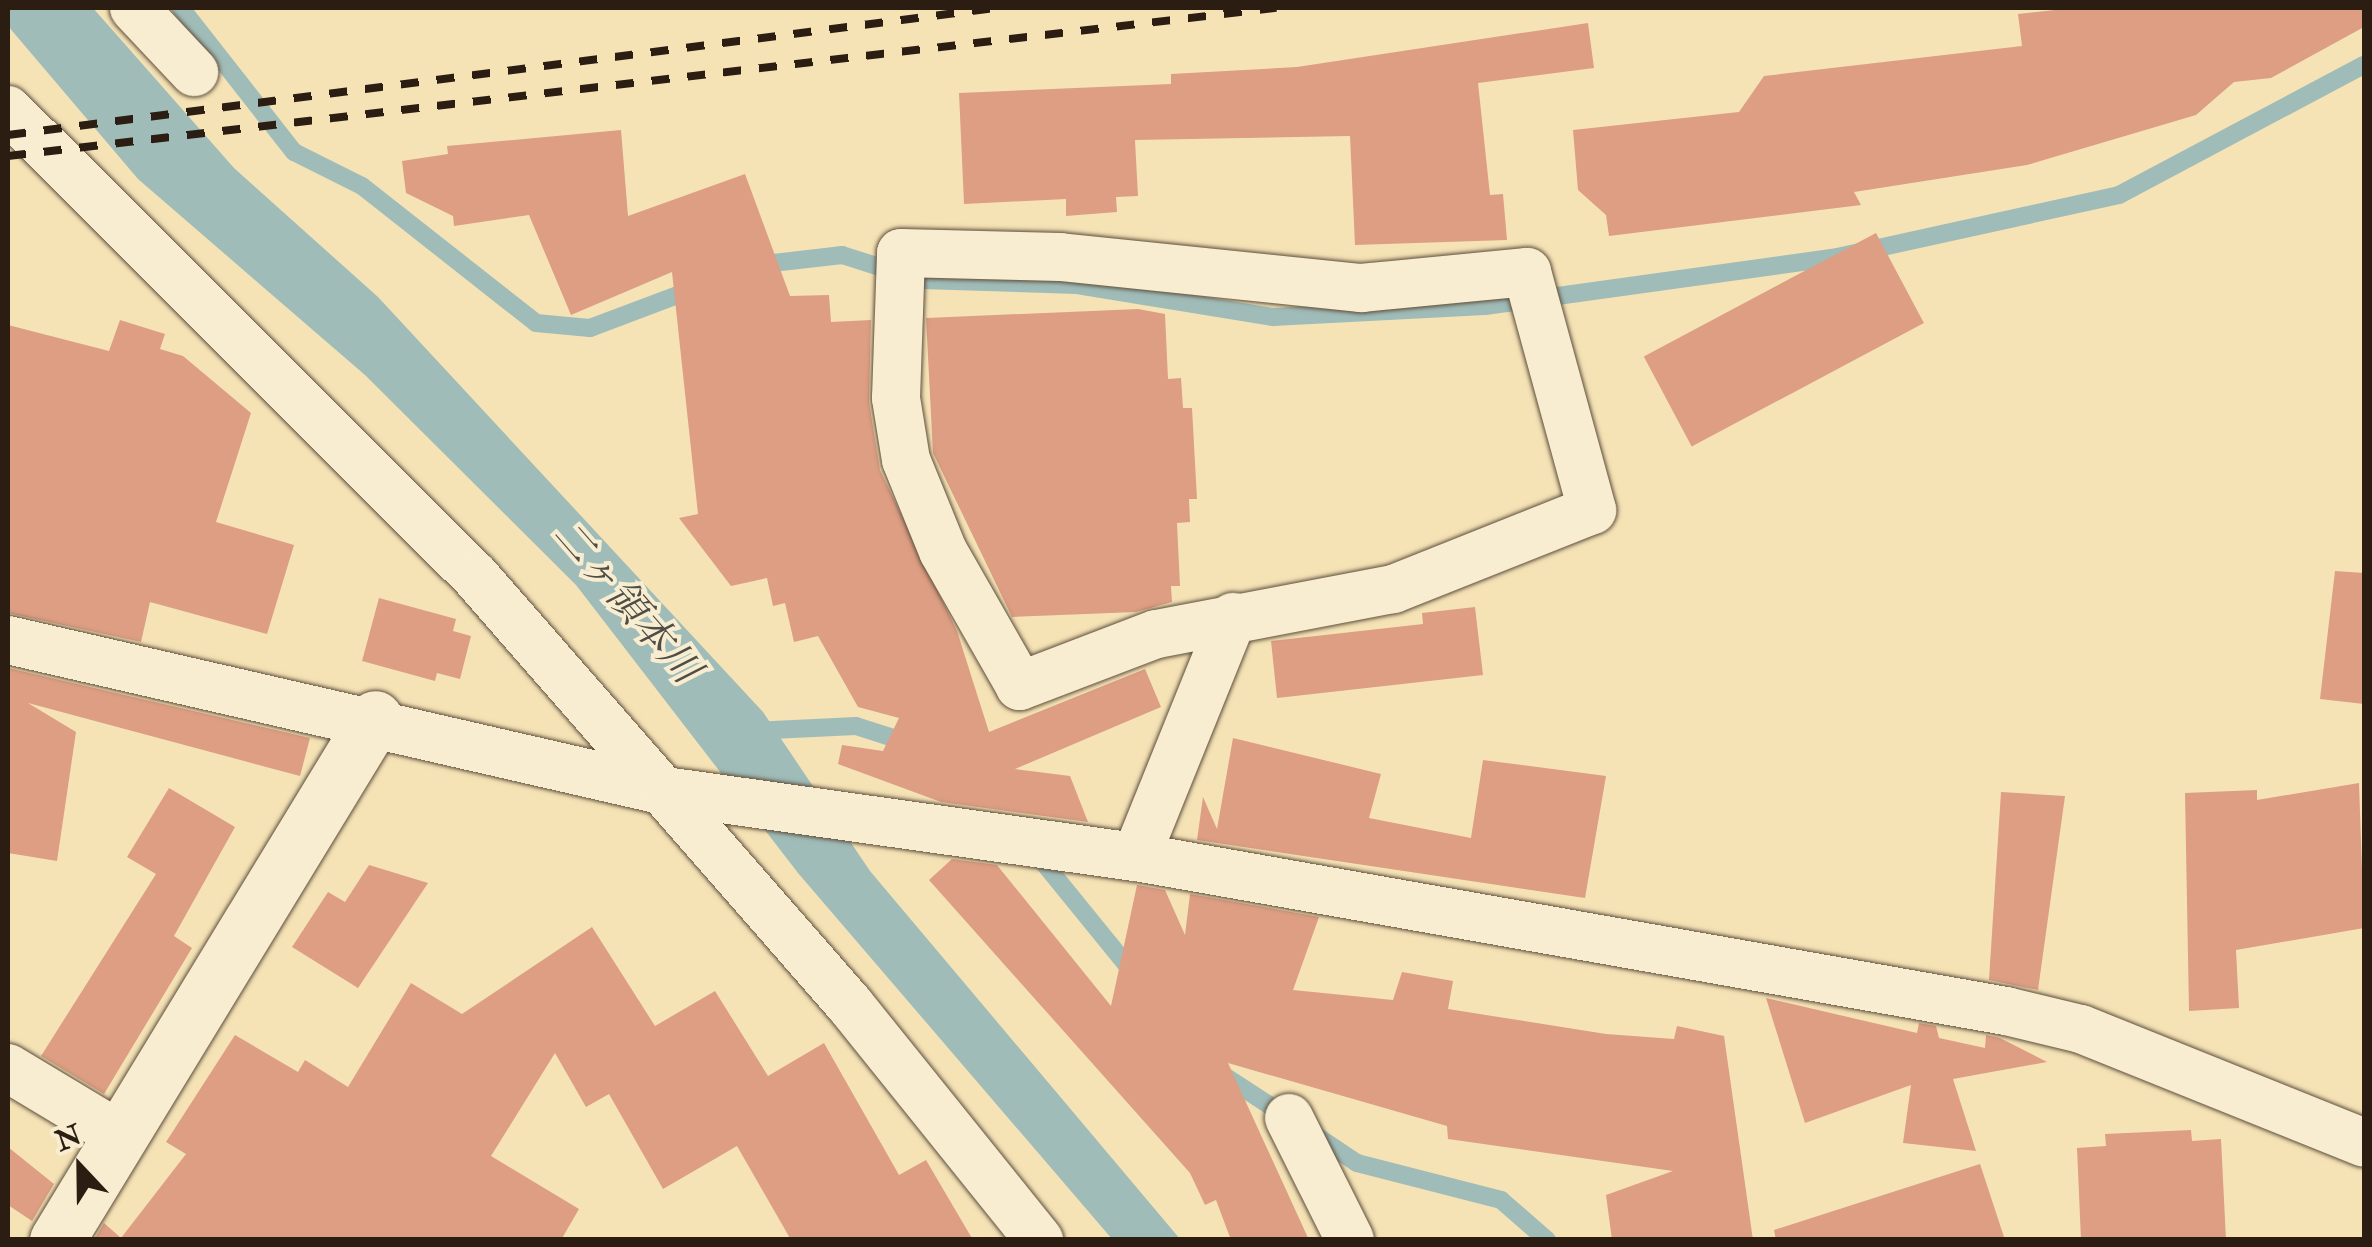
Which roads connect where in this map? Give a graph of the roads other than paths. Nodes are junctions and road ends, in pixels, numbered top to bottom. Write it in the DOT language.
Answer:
graph roads {
  1 [pos="134,8"];
  2 [pos="194,72"];
  3 [pos="8,110"];
  4 [pos="1233,617"];
  5 [pos="8,640"];
  6 [pos="375,718"];
  7 [pos="665,791"];
  8 [pos="1136,857"];
  9 [pos="8,1068"];
  10 [pos="1289,1118"];
  11 [pos="121,1136"];
  12 [pos="2364,1143"];
  13 [pos="57,1240"];
  14 [pos="1039,1240"];
  15 [pos="1350,1240"];
  1 -- 2 [label="street"];
  3 -- 7 [label="street"];
  4 -- 4 [label="street"];
  4 -- 8 [label="street"];
  5 -- 6 [label="street"];
  6 -- 7 [label="street"];
  6 -- 11 [label="street"];
  7 -- 8 [label="street"];
  7 -- 14 [label="street"];
  8 -- 12 [label="street"];
  9 -- 11 [label="street"];
  10 -- 15 [label="street"];
  11 -- 13 [label="street"];
}
